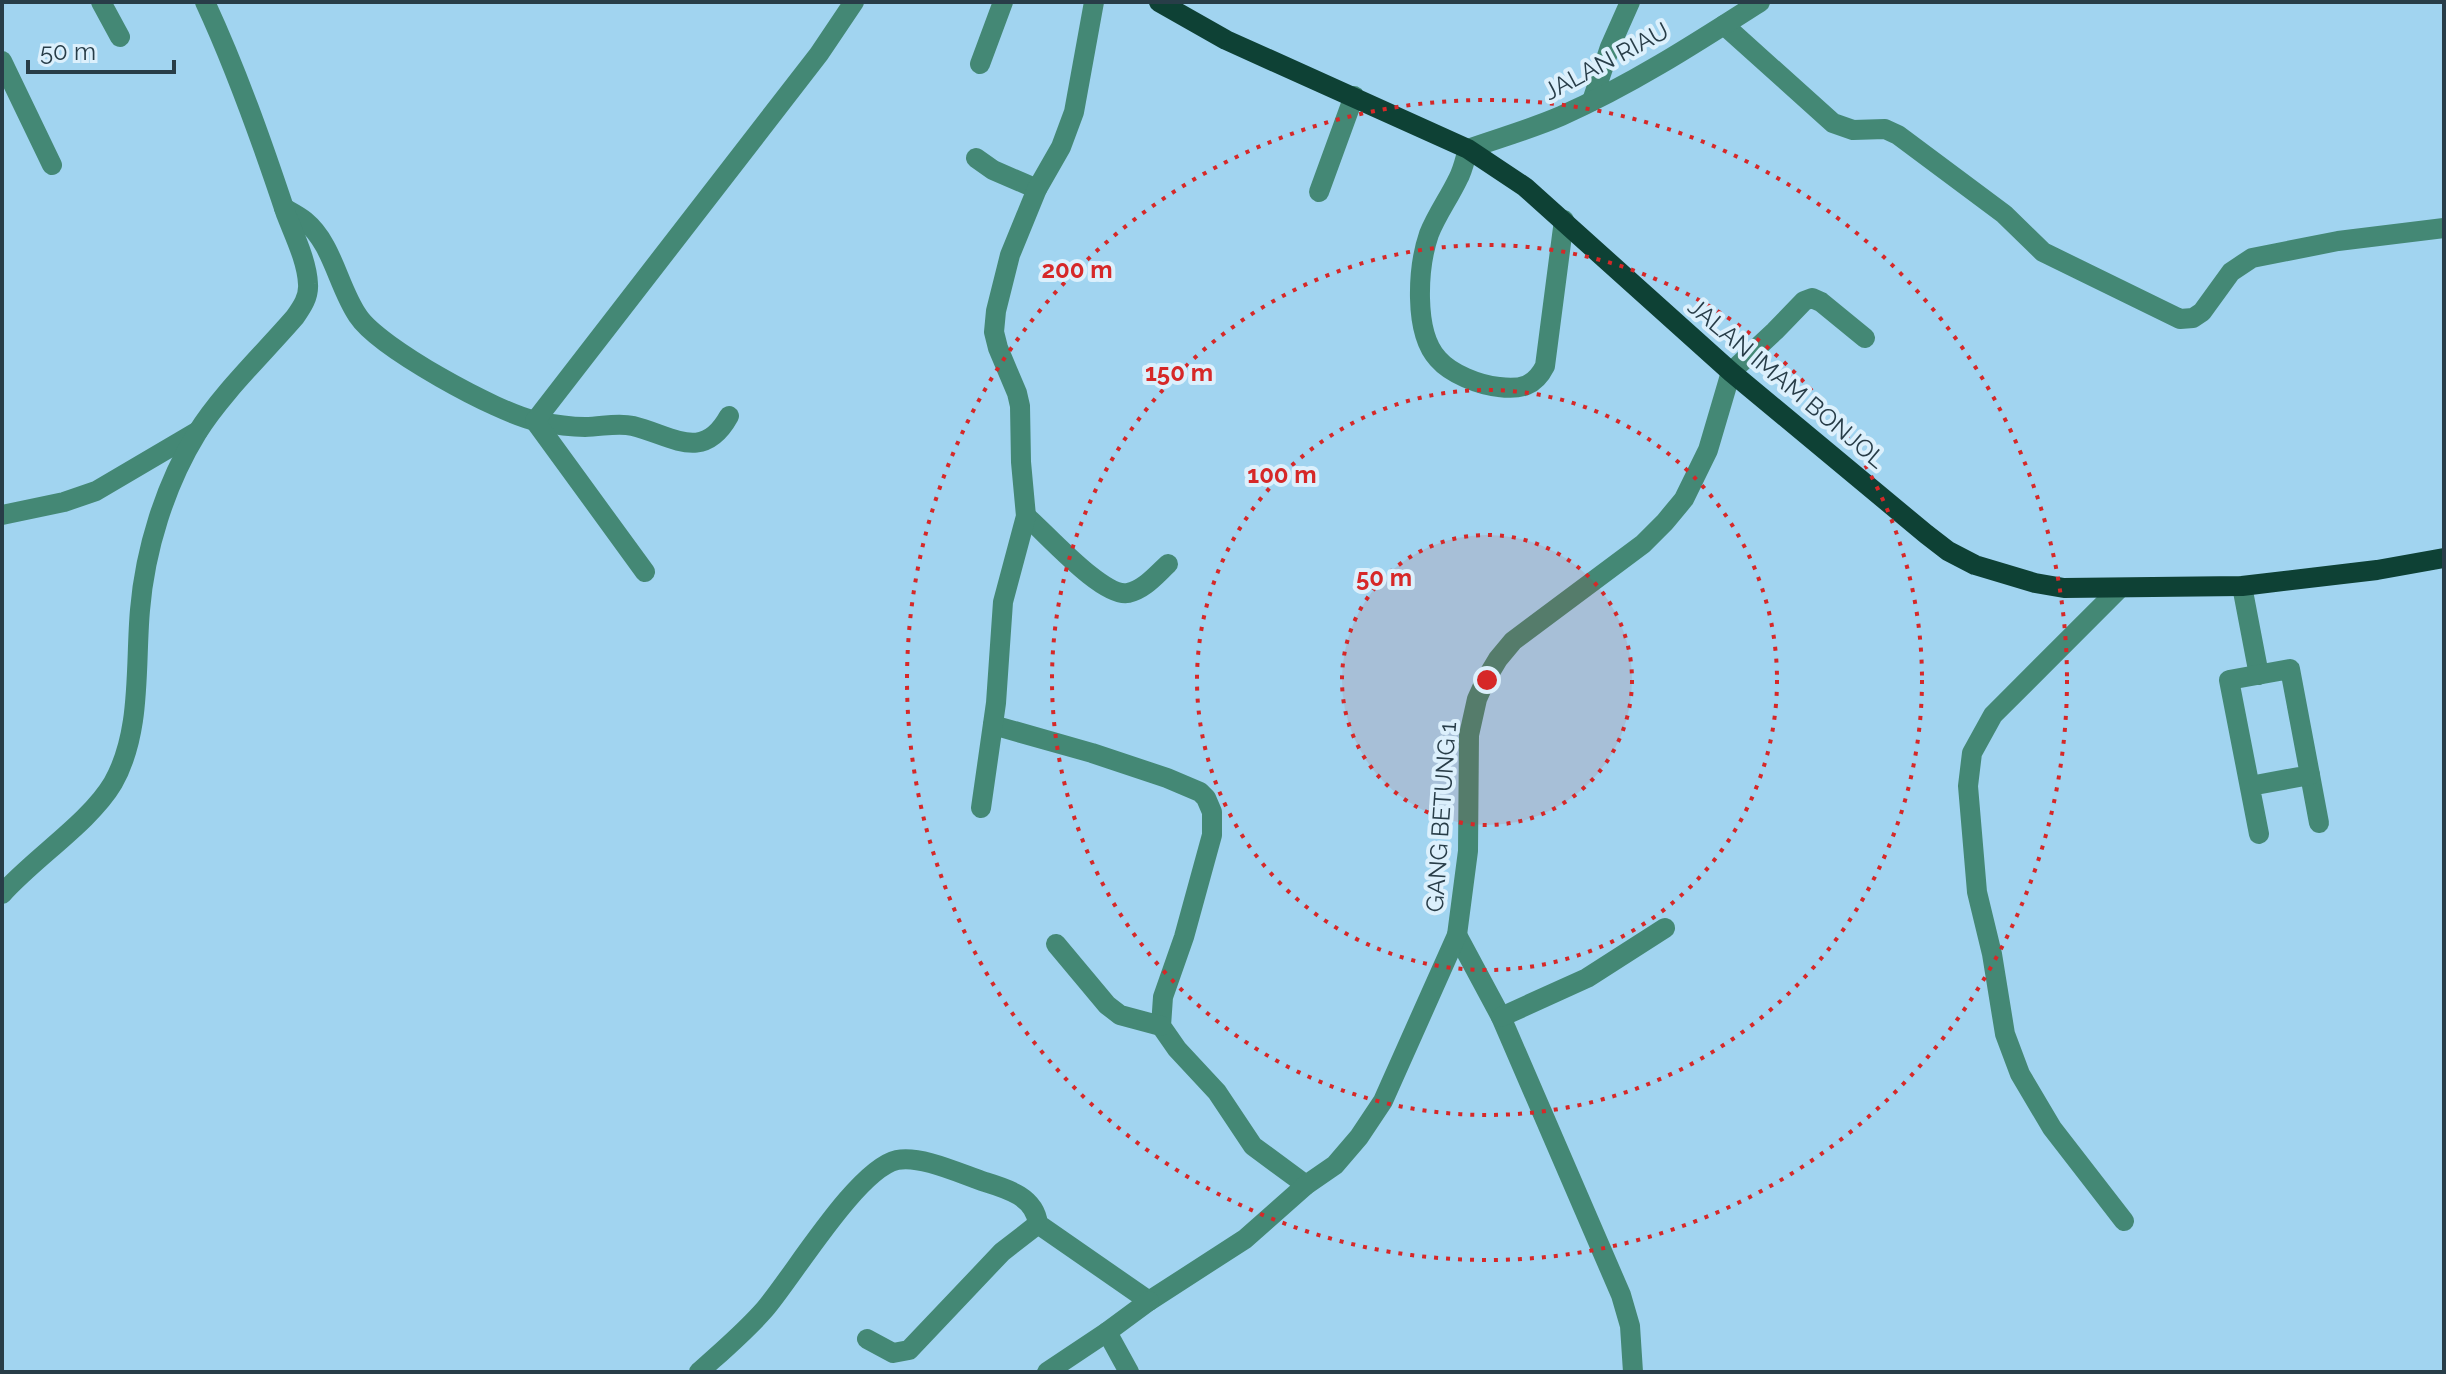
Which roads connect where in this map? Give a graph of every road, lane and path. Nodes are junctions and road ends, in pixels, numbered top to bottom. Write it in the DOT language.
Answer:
graph roads {
  1 [pos="101,2"];
  2 [pos="205,2"];
  3 [pos="854,2"];
  4 [pos="1003,2"];
  5 [pos="1094,2"];
  6 [pos="1159,2"];
  7 [pos="1630,2"];
  8 [pos="1760,2"];
  9 [pos="1724,25"];
  10 [pos="120,37"];
  11 [pos="2,61"];
  12 [pos="980,64"];
  13 [pos="1354,96"];
  14 [pos="1592,101"];
  15 [pos="1468,149"];
  16 [pos="976,158"];
  17 [pos="52,165"];
  18 [pos="1037,189"];
  19 [pos="1319,192"];
  20 [pos="284,208"];
  21 [pos="1564,220"];
  22 [pos="2444,228"];
  23 [pos="1865,338"];
  24 [pos="1731,372"];
  25 [pos="729,416"];
  26 [pos="535,421"];
  27 [pos="198,431"];
  28 [pos="2,515"];
  29 [pos="1026,516"];
  30 [pos="2444,558"];
  31 [pos="1168,564"];
  32 [pos="645,572"];
  33 [pos="2242,586"];
  34 [pos="2120,588"];
  35 [pos="2259,675"];
  36 [pos="993,725"];
  37 [pos="2310,775"];
  38 [pos="2250,786"];
  39 [pos="981,808"];
  40 [pos="2319,823"];
  41 [pos="2259,834"];
  42 [pos="2,894"];
  43 [pos="1665,928"];
  44 [pos="1457,935"];
  45 [pos="1056,944"];
  46 [pos="1501,1017"];
  47 [pos="1161,1026"];
  48 [pos="1306,1185"];
  49 [pos="2124,1221"];
  50 [pos="1038,1224"];
  51 [pos="1149,1301"];
  52 [pos="1107,1332"];
  53 [pos="867,1339"];
  54 [pos="699,1372"];
  55 [pos="1047,1372"];
  56 [pos="1129,1372"];
  57 [pos="1633,1372"];
  1 -- 10 [label="street"];
  2 -- 20 [label="street"];
  3 -- 26 [label="street"];
  4 -- 12 [label="street"];
  5 -- 18 [label="street"];
  6 -- 13 [label="main road, JALAN IMAM BONJOL"];
  7 -- 14 [label="street"];
  8 -- 9 [label="street, JALAN RIAU"];
  9 -- 14 [label="street, JALAN RIAU"];
  9 -- 22 [label="street"];
  11 -- 17 [label="street"];
  13 -- 15 [label="main road, JALAN IMAM BONJOL"];
  13 -- 19 [label="street"];
  14 -- 15 [label="street, JALAN RIAU"];
  15 -- 21 [label="main road, JALAN IMAM BONJOL"];
  15 -- 21 [label="street"];
  16 -- 18 [label="street"];
  18 -- 29 [label="street"];
  20 -- 26 [label="street"];
  20 -- 27 [label="street"];
  21 -- 24 [label="main road, JALAN IMAM BONJOL"];
  23 -- 24 [label="street"];
  24 -- 34 [label="main road, JALAN IMAM BONJOL"];
  24 -- 44 [label="street, GANG BETUNG 1"];
  25 -- 26 [label="street"];
  26 -- 32 [label="street"];
  27 -- 28 [label="street"];
  27 -- 42 [label="street"];
  29 -- 31 [label="street"];
  29 -- 36 [label="street"];
  30 -- 33 [label="main road, JALAN IMAM BONJOL"];
  33 -- 34 [label="main road, JALAN IMAM BONJOL"];
  33 -- 35 [label="street"];
  34 -- 49 [label="street"];
  35 -- 37 [label="street"];
  35 -- 38 [label="street"];
  36 -- 39 [label="street"];
  36 -- 47 [label="street"];
  37 -- 38 [label="street"];
  37 -- 40 [label="street"];
  38 -- 41 [label="street"];
  43 -- 46 [label="street"];
  44 -- 46 [label="street"];
  44 -- 48 [label="street, GANG BETUNG 1"];
  45 -- 47 [label="street"];
  46 -- 57 [label="street"];
  47 -- 48 [label="street"];
  48 -- 51 [label="street, GANG BETUNG 1"];
  50 -- 51 [label="street"];
  50 -- 53 [label="street"];
  50 -- 54 [label="street"];
  51 -- 52 [label="street, GANG BETUNG 1"];
  52 -- 55 [label="street, GANG BETUNG 1"];
  52 -- 56 [label="street"];
}
